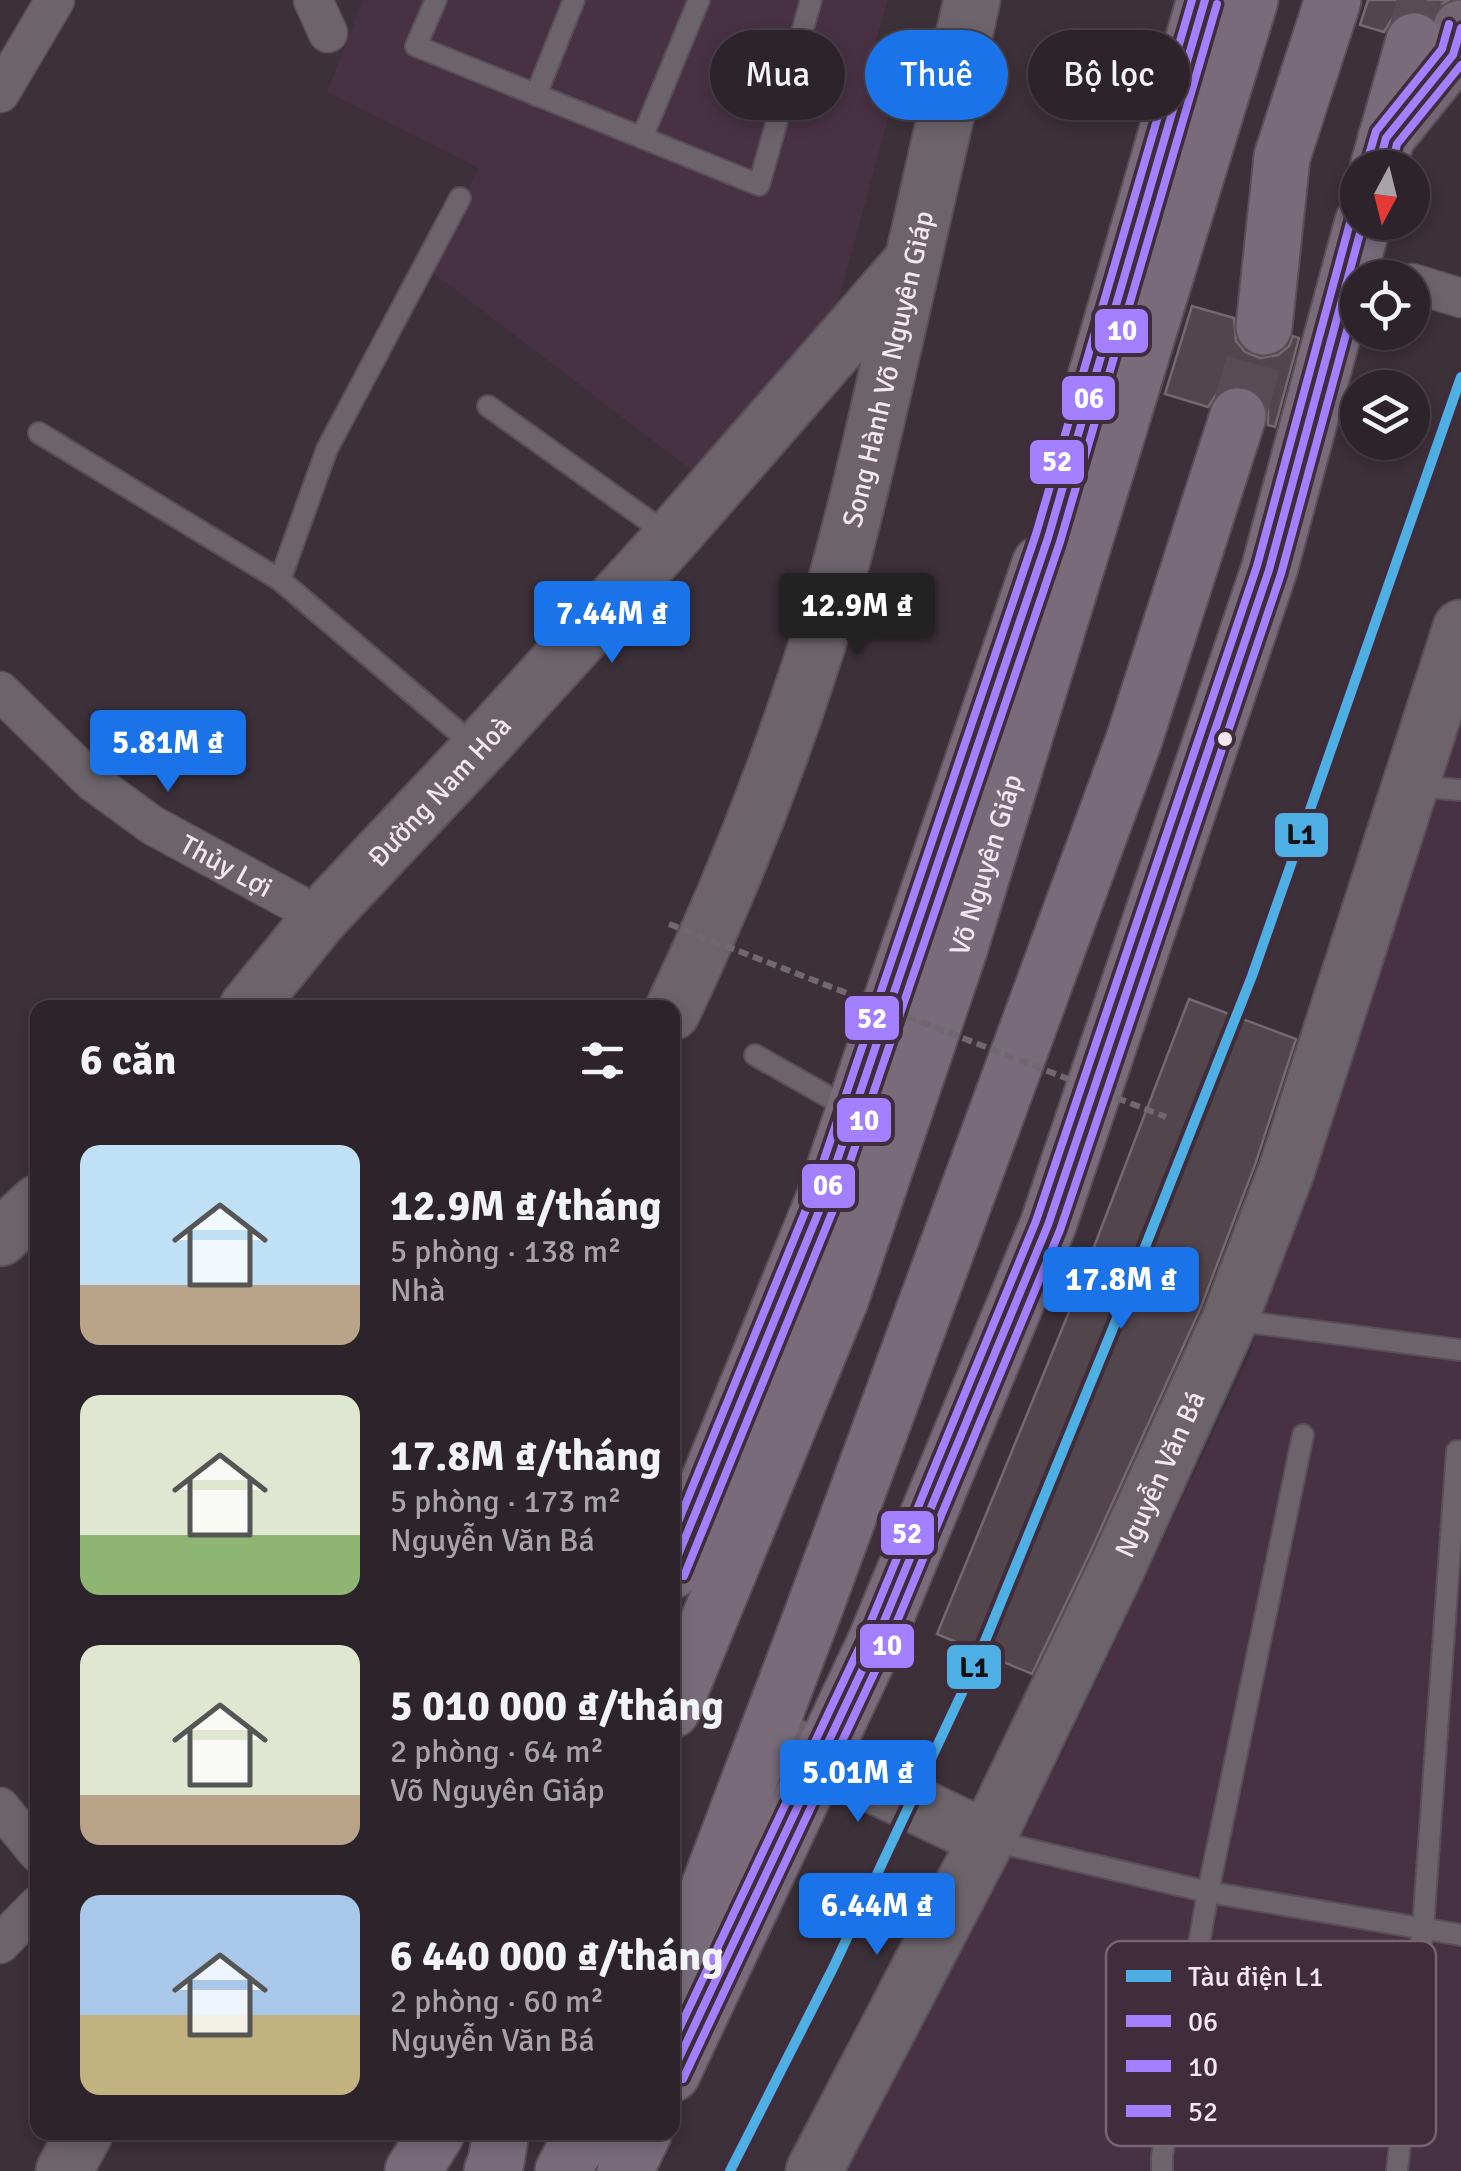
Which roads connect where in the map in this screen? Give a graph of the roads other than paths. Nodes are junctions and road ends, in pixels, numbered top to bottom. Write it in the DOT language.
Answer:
graph roads {
  1 [pos="55,0"];
  2 [pos="436,0"];
  3 [pos="574,0"];
  4 [pos="699,0"];
  5 [pos="811,0"];
  6 [pos="972,0"];
  7 [pos="1206,0"];
  8 [pos="1250,0"];
  9 [pos="1333,0"];
  10 [pos="1437,34"];
  11 [pos="0,93"];
  12 [pos="536,95"];
  13 [pos="642,138"];
  14 [pos="1383,150"];
  15 [pos="460,198"];
  16 [pos="1369,255"];
  17 [pos="912,260"];
  18 [pos="1430,289"];
  19 [pos="1461,298"];
  20 [pos="1264,327"];
  21 [pos="488,406"];
  22 [pos="1238,416"];
  23 [pos="39,433"];
  24 [pos="672,537"];
  25 [pos="1269,570"];
  26 [pos="280,580"];
  27 [pos="1461,628"];
  28 [pos="0,691"];
  29 [pos="1134,740"];
  30 [pos="479,750"];
  31 [pos="1435,788"];
  32 [pos="321,917"];
  33 [pos="254,1000"];
  34 [pos="678,1000"];
  35 [pos="755,1055"];
  36 [pos="854,1111"];
  37 [pos="30,1210"];
  38 [pos="0,1238"];
  39 [pos="1230,1319"];
  40 [pos="1461,1350"];
  41 [pos="1304,1436"];
  42 [pos="1457,1452"];
  43 [pos="680,1551"];
  44 [pos="874,1643"];
  45 [pos="680,1691"];
  46 [pos="767,1734"];
  47 [pos="820,1760"];
  48 [pos="0,1807"];
  49 [pos="987,1840"];
  50 [pos="30,1843"];
  51 [pos="1208,1892"];
  52 [pos="30,1913"];
  53 [pos="1423,1928"];
  54 [pos="1461,1935"];
  55 [pos="1199,1941"];
  56 [pos="1422,1941"];
  57 [pos="0,1944"];
  58 [pos="684,1945"];
  59 [pos="702,2014"];
  60 [pos="680,2058"];
  61 [pos="81,2140"];
  62 [pos="432,2140"];
  63 [pos="500,2140"];
  64 [pos="580,2140"];
  65 [pos="640,2140"];
  66 [pos="1164,2146"];
  67 [pos="1400,2146"];
  68 [pos="64,2171"];
  69 [pos="413,2171"];
  70 [pos="492,2171"];
  71 [pos="564,2171"];
  72 [pos="624,2171"];
  73 [pos="814,2171"];
  74 [pos="1162,2171"];
  75 [pos="1397,2171"];
  1 -- 11 [label="street"];
  2 -- 12 [label="lane"];
  3 -- 12 [label="lane"];
  4 -- 13 [label="lane"];
  5 -- 13 [label="lane"];
  6 -- 17 [label="main road, Song Hành Võ Nguyên Giáp"];
  7 -- 36 [label="highway, Võ Nguyên Giáp"];
  8 -- 45 [label="highway, Võ Nguyên Giáp"];
  9 -- 20 [label="highway"];
  10 -- 14 [label="highway"];
  12 -- 13 [label="lane"];
  15 -- 26 [label="lane"];
  16 -- 25 [label="highway"];
  17 -- 24 [label="main road, Đường Nam Hoà"];
  17 -- 34 [label="main road, Song Hành Võ Nguyên Giáp"];
  18 -- 19 [label="street"];
  21 -- 24 [label="lane"];
  22 -- 29 [label="highway"];
  23 -- 26 [label="lane"];
  24 -- 30 [label="main road, Đường Nam Hoà"];
  25 -- 29 [label="highway"];
  25 -- 44 [label="highway"];
  26 -- 30 [label="lane"];
  27 -- 31 [label="main road, Nguyễn Văn Bá"];
  28 -- 32 [label="street, Thủy Lợi"];
  29 -- 46 [label="highway"];
  30 -- 32 [label="main road, Đường Nam Hoà"];
  31 -- 39 [label="main road, Nguyễn Văn Bá"];
  32 -- 33 [label="main road, Đường Nam Hoà"];
  35 -- 36 [label="lane"];
  36 -- 43 [label="highway, Võ Nguyên Giáp"];
  37 -- 38 [label="main road"];
  39 -- 40 [label="lane"];
  39 -- 49 [label="main road, Nguyễn Văn Bá"];
  41 -- 51 [label="lane"];
  42 -- 53 [label="lane"];
  44 -- 46 [label="highway"];
  44 -- 47 [label="highway"];
  46 -- 47 [label="main road"];
  46 -- 58 [label="highway"];
  47 -- 49 [label="main road"];
  47 -- 59 [label="highway"];
  48 -- 50 [label="street"];
  49 -- 51 [label="lane"];
  49 -- 73 [label="main road, Nguyễn Văn Bá"];
  51 -- 53 [label="lane"];
  51 -- 55 [label="lane"];
  52 -- 57 [label="street"];
  53 -- 54 [label="lane"];
  53 -- 56 [label="lane"];
  58 -- 59 [label="highway"];
  59 -- 60 [label="highway"];
  61 -- 68 [label="main road"];
  62 -- 69 [label="highway"];
  63 -- 70 [label="highway"];
  64 -- 71 [label="highway"];
  65 -- 72 [label="highway"];
  66 -- 74 [label="lane"];
  67 -- 75 [label="lane"];
}
